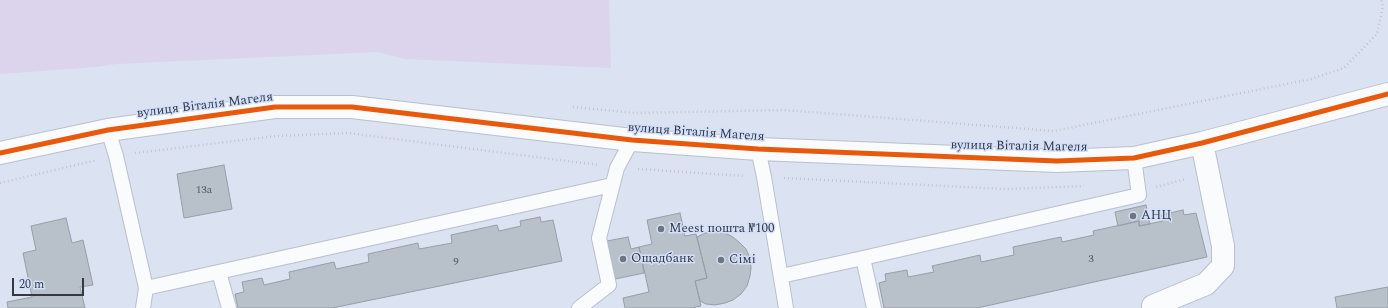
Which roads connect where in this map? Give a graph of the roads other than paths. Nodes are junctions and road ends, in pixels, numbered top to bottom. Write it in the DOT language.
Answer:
graph roads {
  1 [pos="1388,94"];
  2 [pos="108,130"];
  3 [pos="632,140"];
  4 [pos="1202,143"];
  5 [pos="758,149"];
  6 [pos="0,153"];
  7 [pos="1134,158"];
  8 [pos="612,185"];
  9 [pos="863,258"];
  10 [pos="219,272"];
  11 [pos="781,276"];
  12 [pos="609,285"];
  13 [pos="146,288"];
  14 [pos="782,305"];
  15 [pos="1149,307"];
  16 [pos="143,308"];
  17 [pos="229,308"];
  18 [pos="579,308"];
  19 [pos="597,308"];
  20 [pos="874,308"];
  1 -- 4 [label="street, вулиця Віталія Магеля"];
  2 -- 3 [label="street, вулиця Віталія Магеля"];
  2 -- 6 [label="street, вулиця Віталія Магеля"];
  2 -- 13 [label="lane"];
  3 -- 5 [label="street, вулиця Віталія Магеля"];
  3 -- 8 [label="lane"];
  4 -- 7 [label="street, вулиця Віталія Магеля"];
  4 -- 15 [label="street"];
  5 -- 7 [label="street, вулиця Віталія Магеля"];
  5 -- 11 [label="lane"];
  7 -- 9 [label="lane"];
  8 -- 10 [label="lane"];
  8 -- 12 [label="lane"];
  9 -- 11 [label="lane"];
  9 -- 20 [label="lane"];
  10 -- 13 [label="lane"];
  10 -- 17 [label="lane"];
  11 -- 14 [label="lane"];
  12 -- 18 [label="lane"];
  12 -- 19 [label="lane"];
  13 -- 16 [label="lane"];
}
